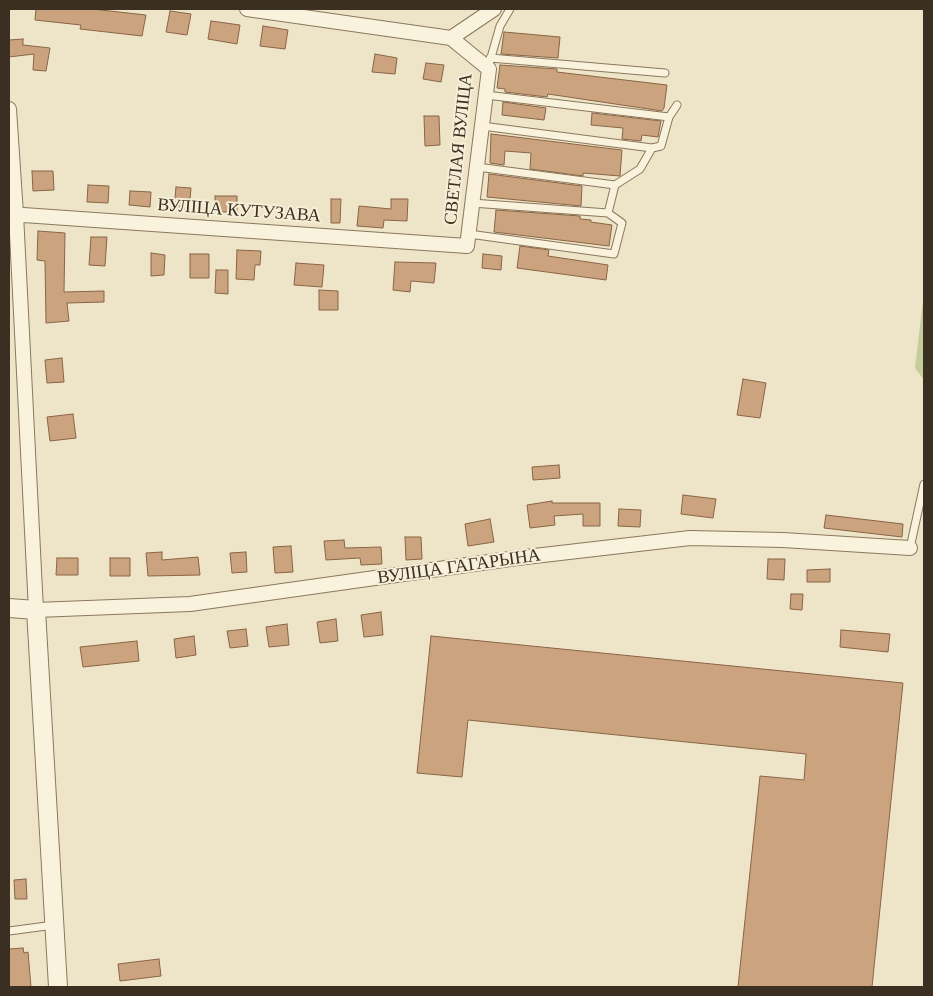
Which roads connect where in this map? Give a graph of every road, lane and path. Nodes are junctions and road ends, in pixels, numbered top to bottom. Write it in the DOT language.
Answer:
graph roads {
  1 [pos="247,9"];
  2 [pos="494,9"];
  3 [pos="510,9"];
  4 [pos="451,38"];
  5 [pos="489,63"];
  6 [pos="665,73"];
  7 [pos="486,95"];
  8 [pos="677,105"];
  9 [pos="9,109"];
  10 [pos="669,117"];
  11 [pos="482,126"];
  12 [pos="652,148"];
  13 [pos="477,167"];
  14 [pos="615,185"];
  15 [pos="472,204"];
  16 [pos="608,213"];
  17 [pos="13,214"];
  18 [pos="468,240"];
  19 [pos="924,484"];
  20 [pos="910,548"];
  21 [pos="9,608"];
  22 [pos="36,610"];
  23 [pos="54,925"];
  24 [pos="9,931"];
  25 [pos="58,987"];
  1 -- 4 [label="street"];
  2 -- 4 [label="street"];
  3 -- 5 [label="lane"];
  4 -- 5 [label="street, СВЕТЛАЯ ВУЛІЦА"];
  5 -- 6 [label="lane"];
  5 -- 7 [label="street, СВЕТЛАЯ ВУЛІЦА"];
  7 -- 10 [label="lane"];
  7 -- 11 [label="street, СВЕТЛАЯ ВУЛІЦА"];
  8 -- 10 [label="lane"];
  9 -- 17 [label="street"];
  10 -- 12 [label="lane"];
  11 -- 12 [label="lane"];
  11 -- 13 [label="street, СВЕТЛАЯ ВУЛІЦА"];
  12 -- 14 [label="lane"];
  13 -- 14 [label="lane"];
  13 -- 15 [label="street, СВЕТЛАЯ ВУЛІЦА"];
  14 -- 16 [label="lane"];
  15 -- 16 [label="lane"];
  15 -- 18 [label="street, СВЕТЛАЯ ВУЛІЦА"];
  16 -- 18 [label="lane"];
  17 -- 18 [label="street, ВУЛІЦА КУТУЗАВА"];
  17 -- 22 [label="street"];
  19 -- 20 [label="lane"];
  20 -- 22 [label="street, ВУЛІЦА ГАГАРЫНА"];
  21 -- 22 [label="street, ВУЛІЦА ГАГАРЫНА"];
  22 -- 23 [label="street"];
  23 -- 24 [label="lane"];
  23 -- 25 [label="street"];
}
